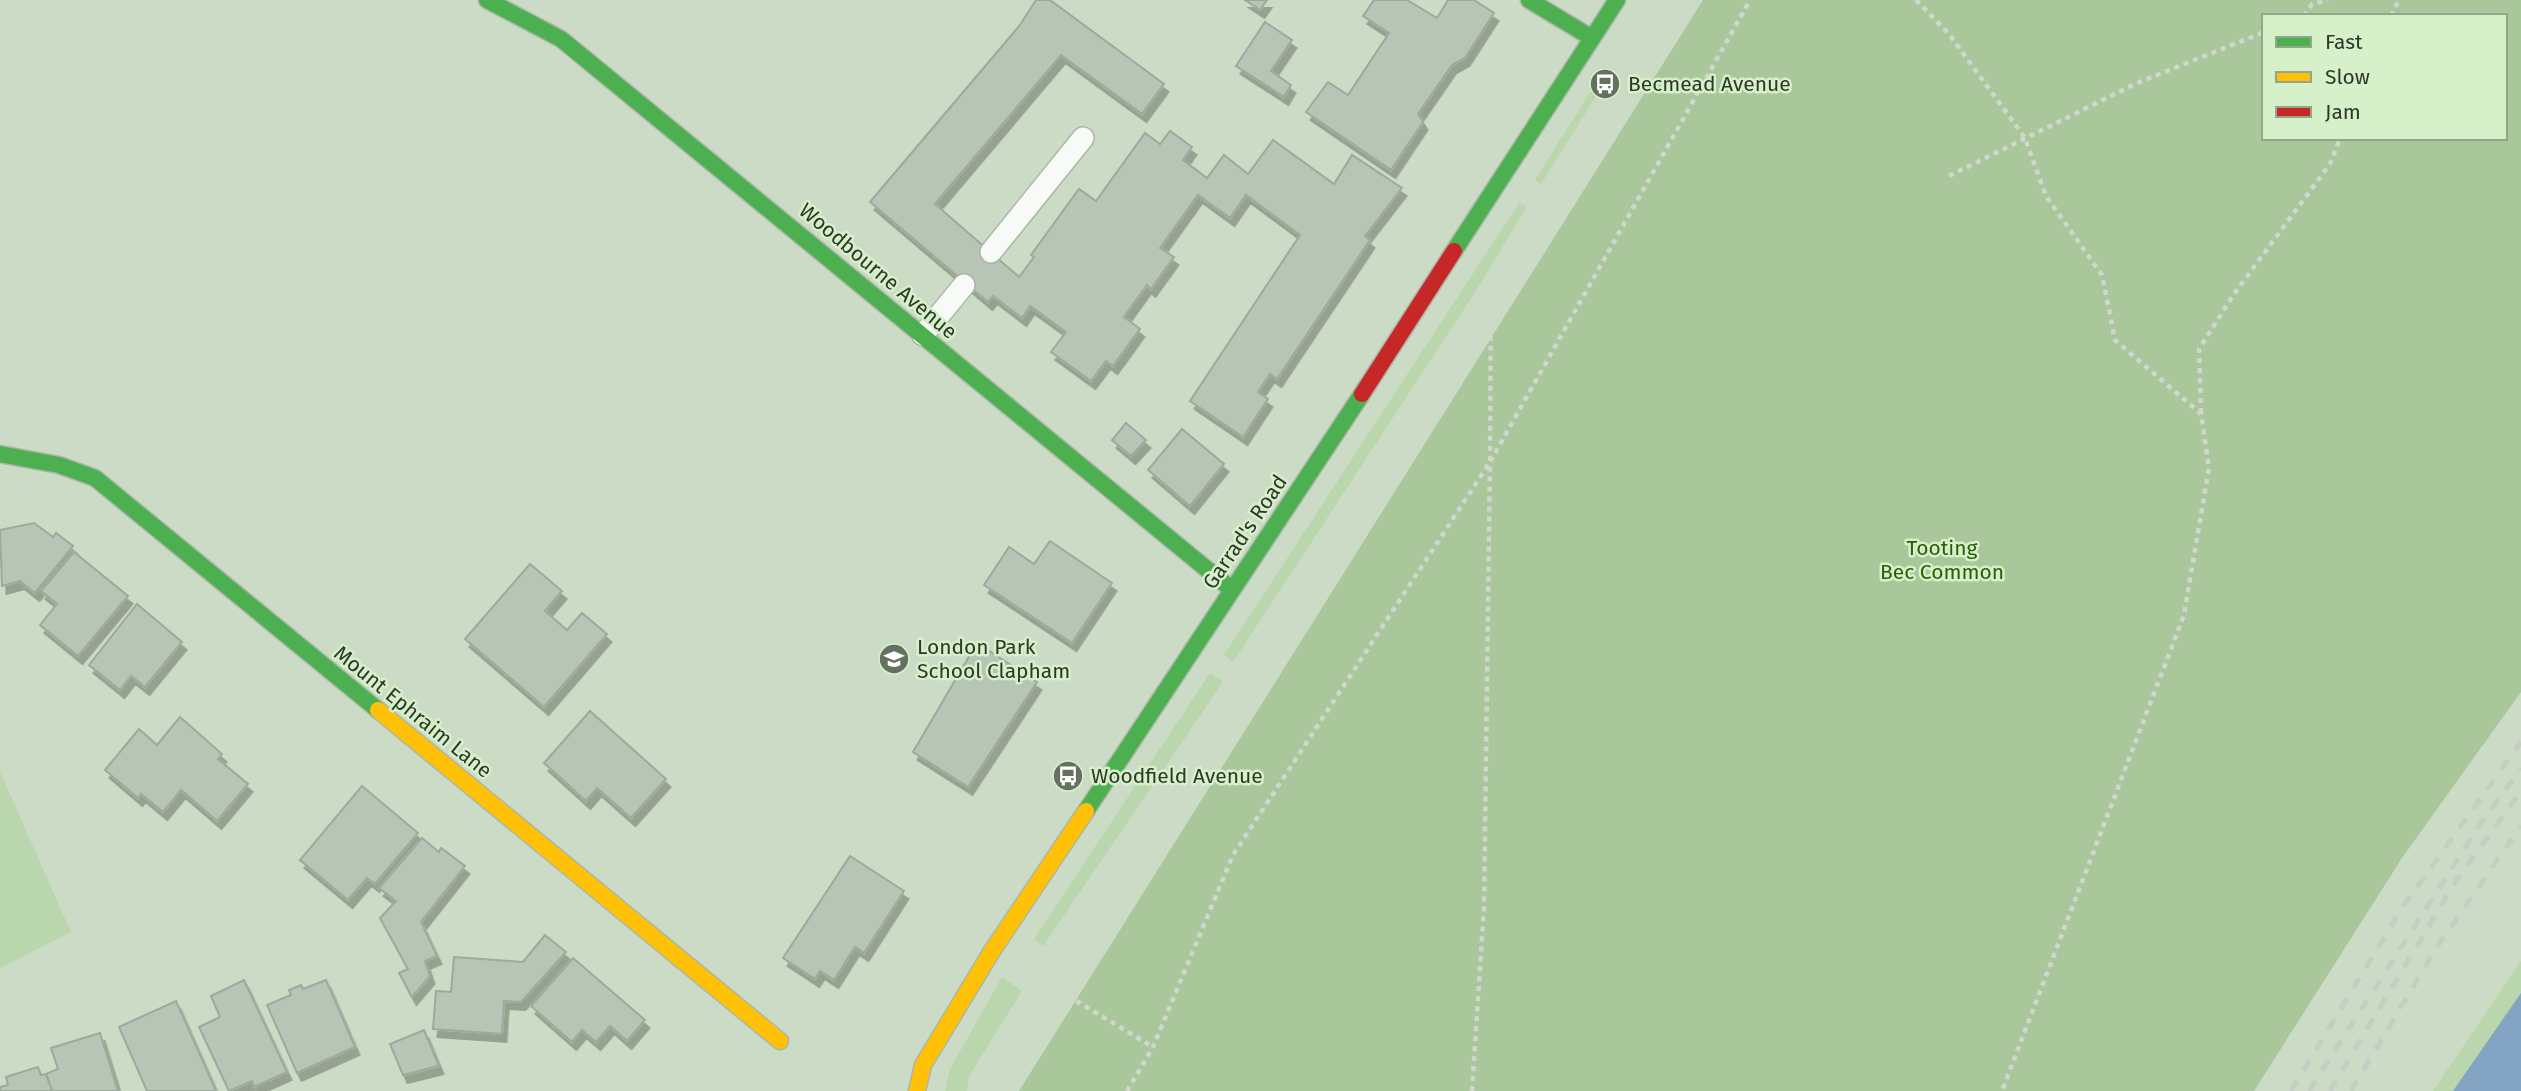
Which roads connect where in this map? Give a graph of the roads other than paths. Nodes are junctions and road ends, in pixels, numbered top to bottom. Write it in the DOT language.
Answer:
graph roads {
  1 [pos="487,0"];
  2 [pos="1529,0"];
  3 [pos="1617,0"];
  4 [pos="1592,38"];
  5 [pos="1083,138"];
  6 [pos="991,252"];
  7 [pos="964,285"];
  8 [pos="923,335"];
  9 [pos="0,454"];
  10 [pos="1231,589"];
  11 [pos="780,1041"];
  12 [pos="917,1091"];
  1 -- 8 [label="street, Woodbourne Avenue"];
  2 -- 4 [label="street"];
  3 -- 4 [label="street, Garrad's Road"];
  4 -- 10 [label="street, Garrad's Road"];
  5 -- 6 [label="lane"];
  7 -- 8 [label="lane"];
  8 -- 10 [label="street, Woodbourne Avenue"];
  9 -- 11 [label="street, Mount Ephraim Lane"];
  10 -- 12 [label="street, Garrad's Road"];
}
